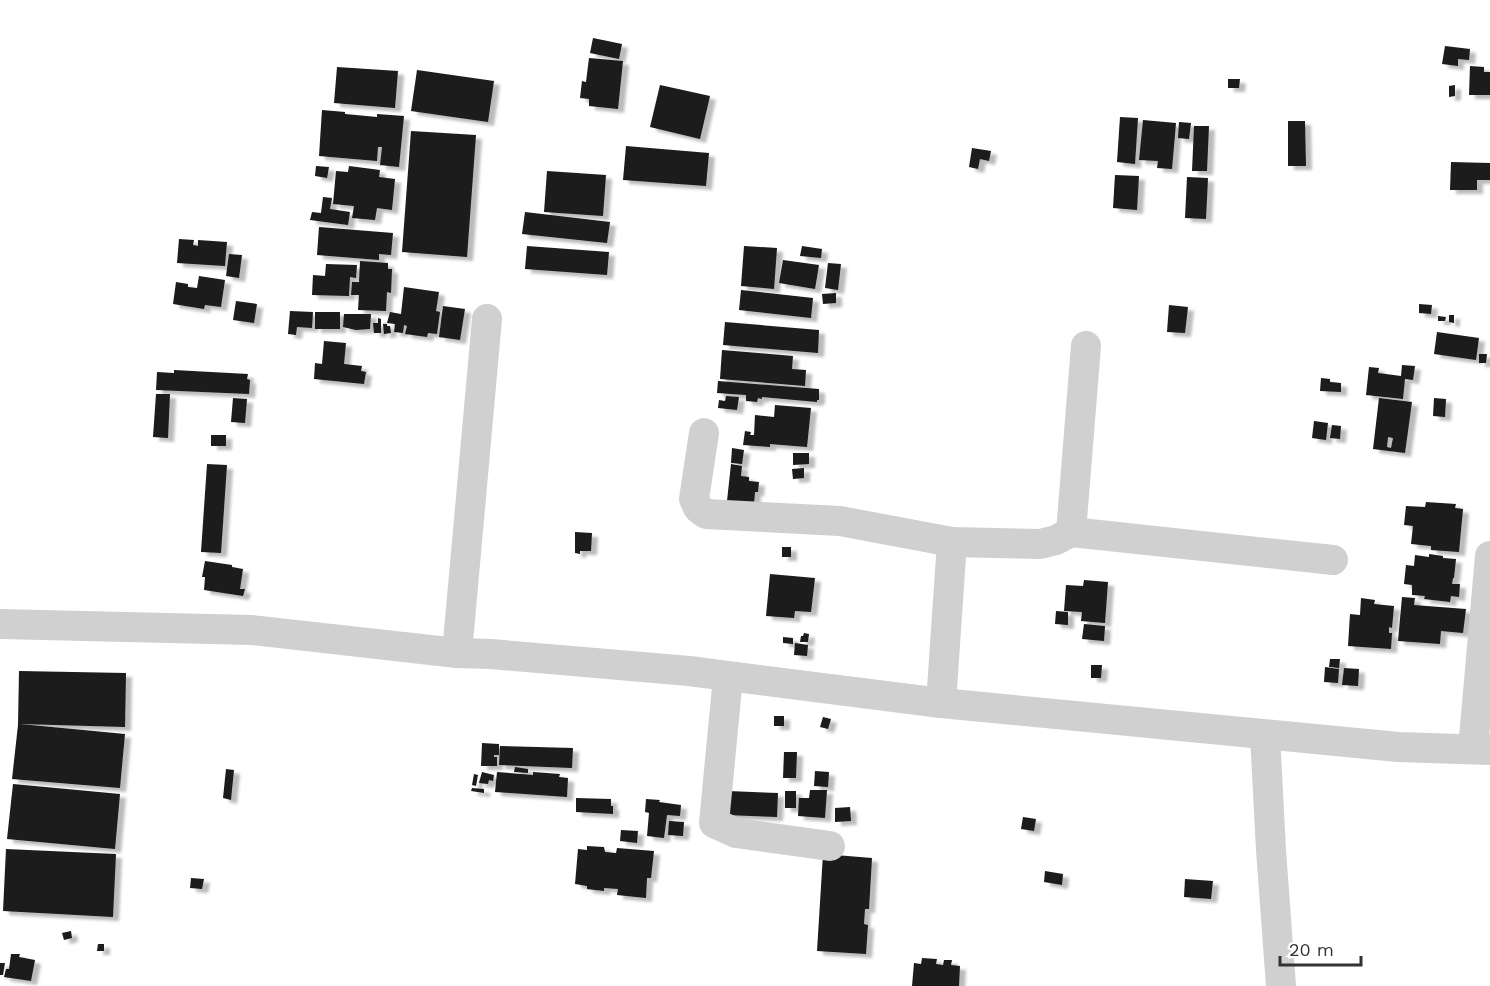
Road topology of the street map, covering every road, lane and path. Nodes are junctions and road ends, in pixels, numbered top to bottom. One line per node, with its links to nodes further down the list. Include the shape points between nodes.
1 (487, 319): 9 (street)
2 (1086, 346): 4 (street)
3 (704, 433): 5 (street, via 694,499 706,514 840,521)
4 (1071, 532): 5 (street, via 1040,544); 7 (street)
5 (951, 542): 11 (street)
6 (1490, 556): 13 (street)
7 (1332, 560)
8 (0, 631): 9 (street, via 252,630)
9 (457, 653): 10 (street)
10 (728, 677): 11 (street); 14 (street, via 714,823 736,833)
11 (941, 703): 12 (street)
12 (1265, 735): 13 (street, via 1398,747); 15 (street)
13 (1481, 749)
14 (830, 846)
15 (1281, 986)

